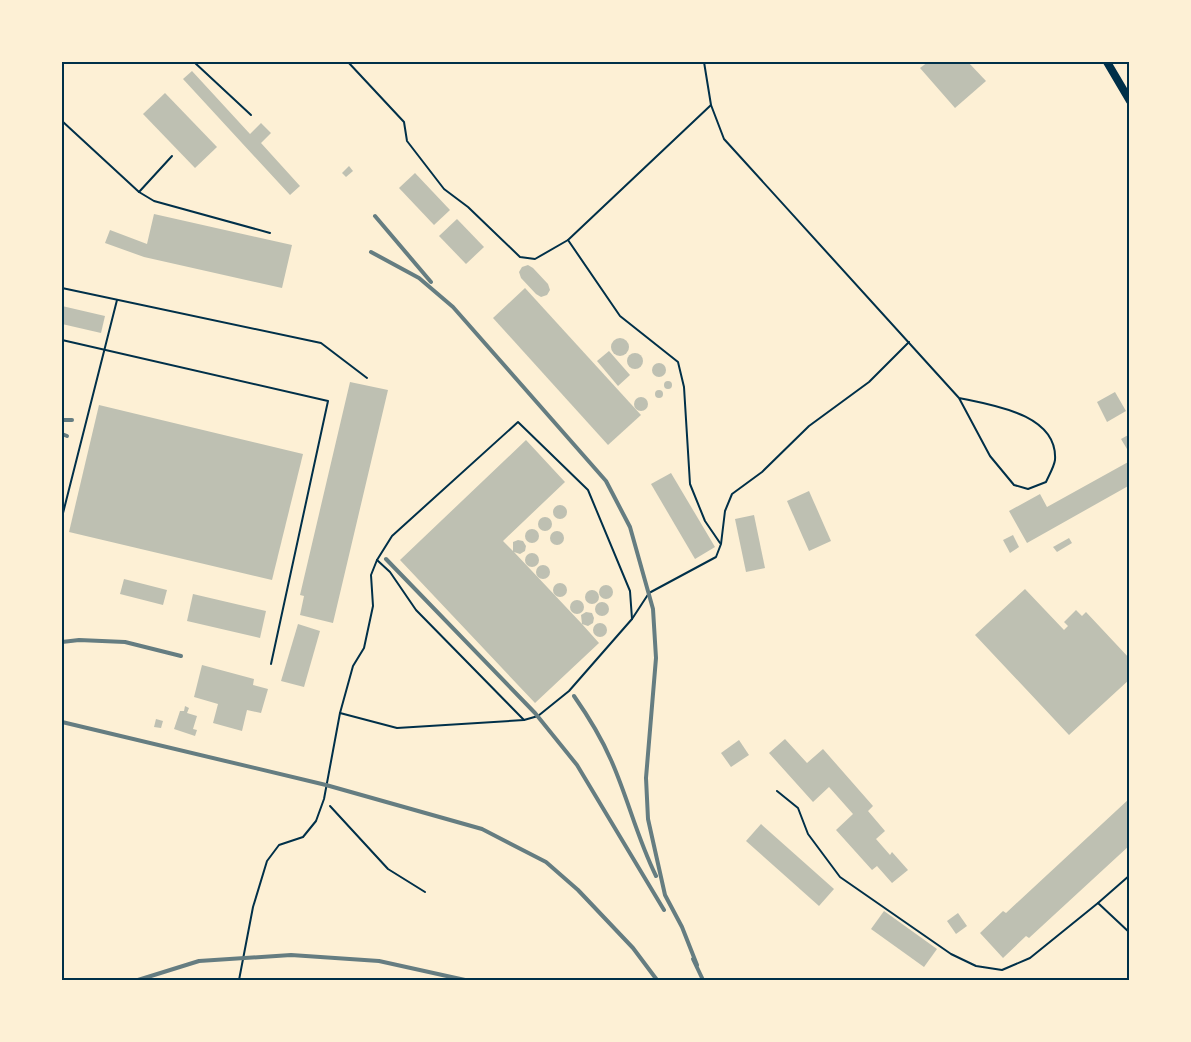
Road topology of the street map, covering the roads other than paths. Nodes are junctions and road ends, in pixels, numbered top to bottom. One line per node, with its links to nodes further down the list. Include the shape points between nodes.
1 (194, 62): 7 (lane)
2 (348, 62): 12 (lane, via 404,122 407,141 444,189 520,257 535,259)
3 (704, 62): 6 (lane)
4 (1107, 62): 5 (main road)
5 (1130, 101)
6 (711, 105): 12 (lane); 16 (lane, via 724,139)
7 (251, 115)
8 (62, 121): 10 (lane)
9 (172, 156): 10 (lane)
10 (139, 192): 11 (lane, via 154,201)
11 (270, 233)
12 (568, 240): 21 (lane, via 620,316 678,362 684,387 690,484 705,521)
13 (62, 288): 14 (lane)
14 (117, 300): 17 (lane); 18 (lane, via 321,343)
15 (62, 340): 17 (lane)
16 (909, 342): 19 (lane); 21 (lane, via 869,382 810,426 762,472 732,494 725,511)
17 (104, 349): 20 (lane); 24 (lane, via 328,401)
18 (367, 378)
19 (959, 399): 19 (lane, via 995,406 1044,428 1052,442 1055,460 1046,482 1028,489 1014,485 990,456)
20 (62, 517)
21 (721, 544): 23 (lane, via 716,557 649,593)
22 (376, 560): 23 (lane, via 392,537 518,422 588,489 630,591); 25 (lane, via 371,575 373,606 364,648 353,666); 26 (lane, via 390,572 416,610)
23 (632, 619): 26 (lane, via 568,691 538,716)
24 (271, 664)
25 (340, 713): 26 (lane, via 397,728); 31 (lane, via 324,799 316,821 303,837 279,845 267,861 253,907)
26 (524, 720)
27 (777, 791): 29 (lane, via 798,808 808,834 840,877 951,954 976,966 1002,970 1030,958)
28 (1130, 875): 29 (lane)
29 (1098, 903): 30 (lane)
30 (1130, 933)
31 (239, 981)

